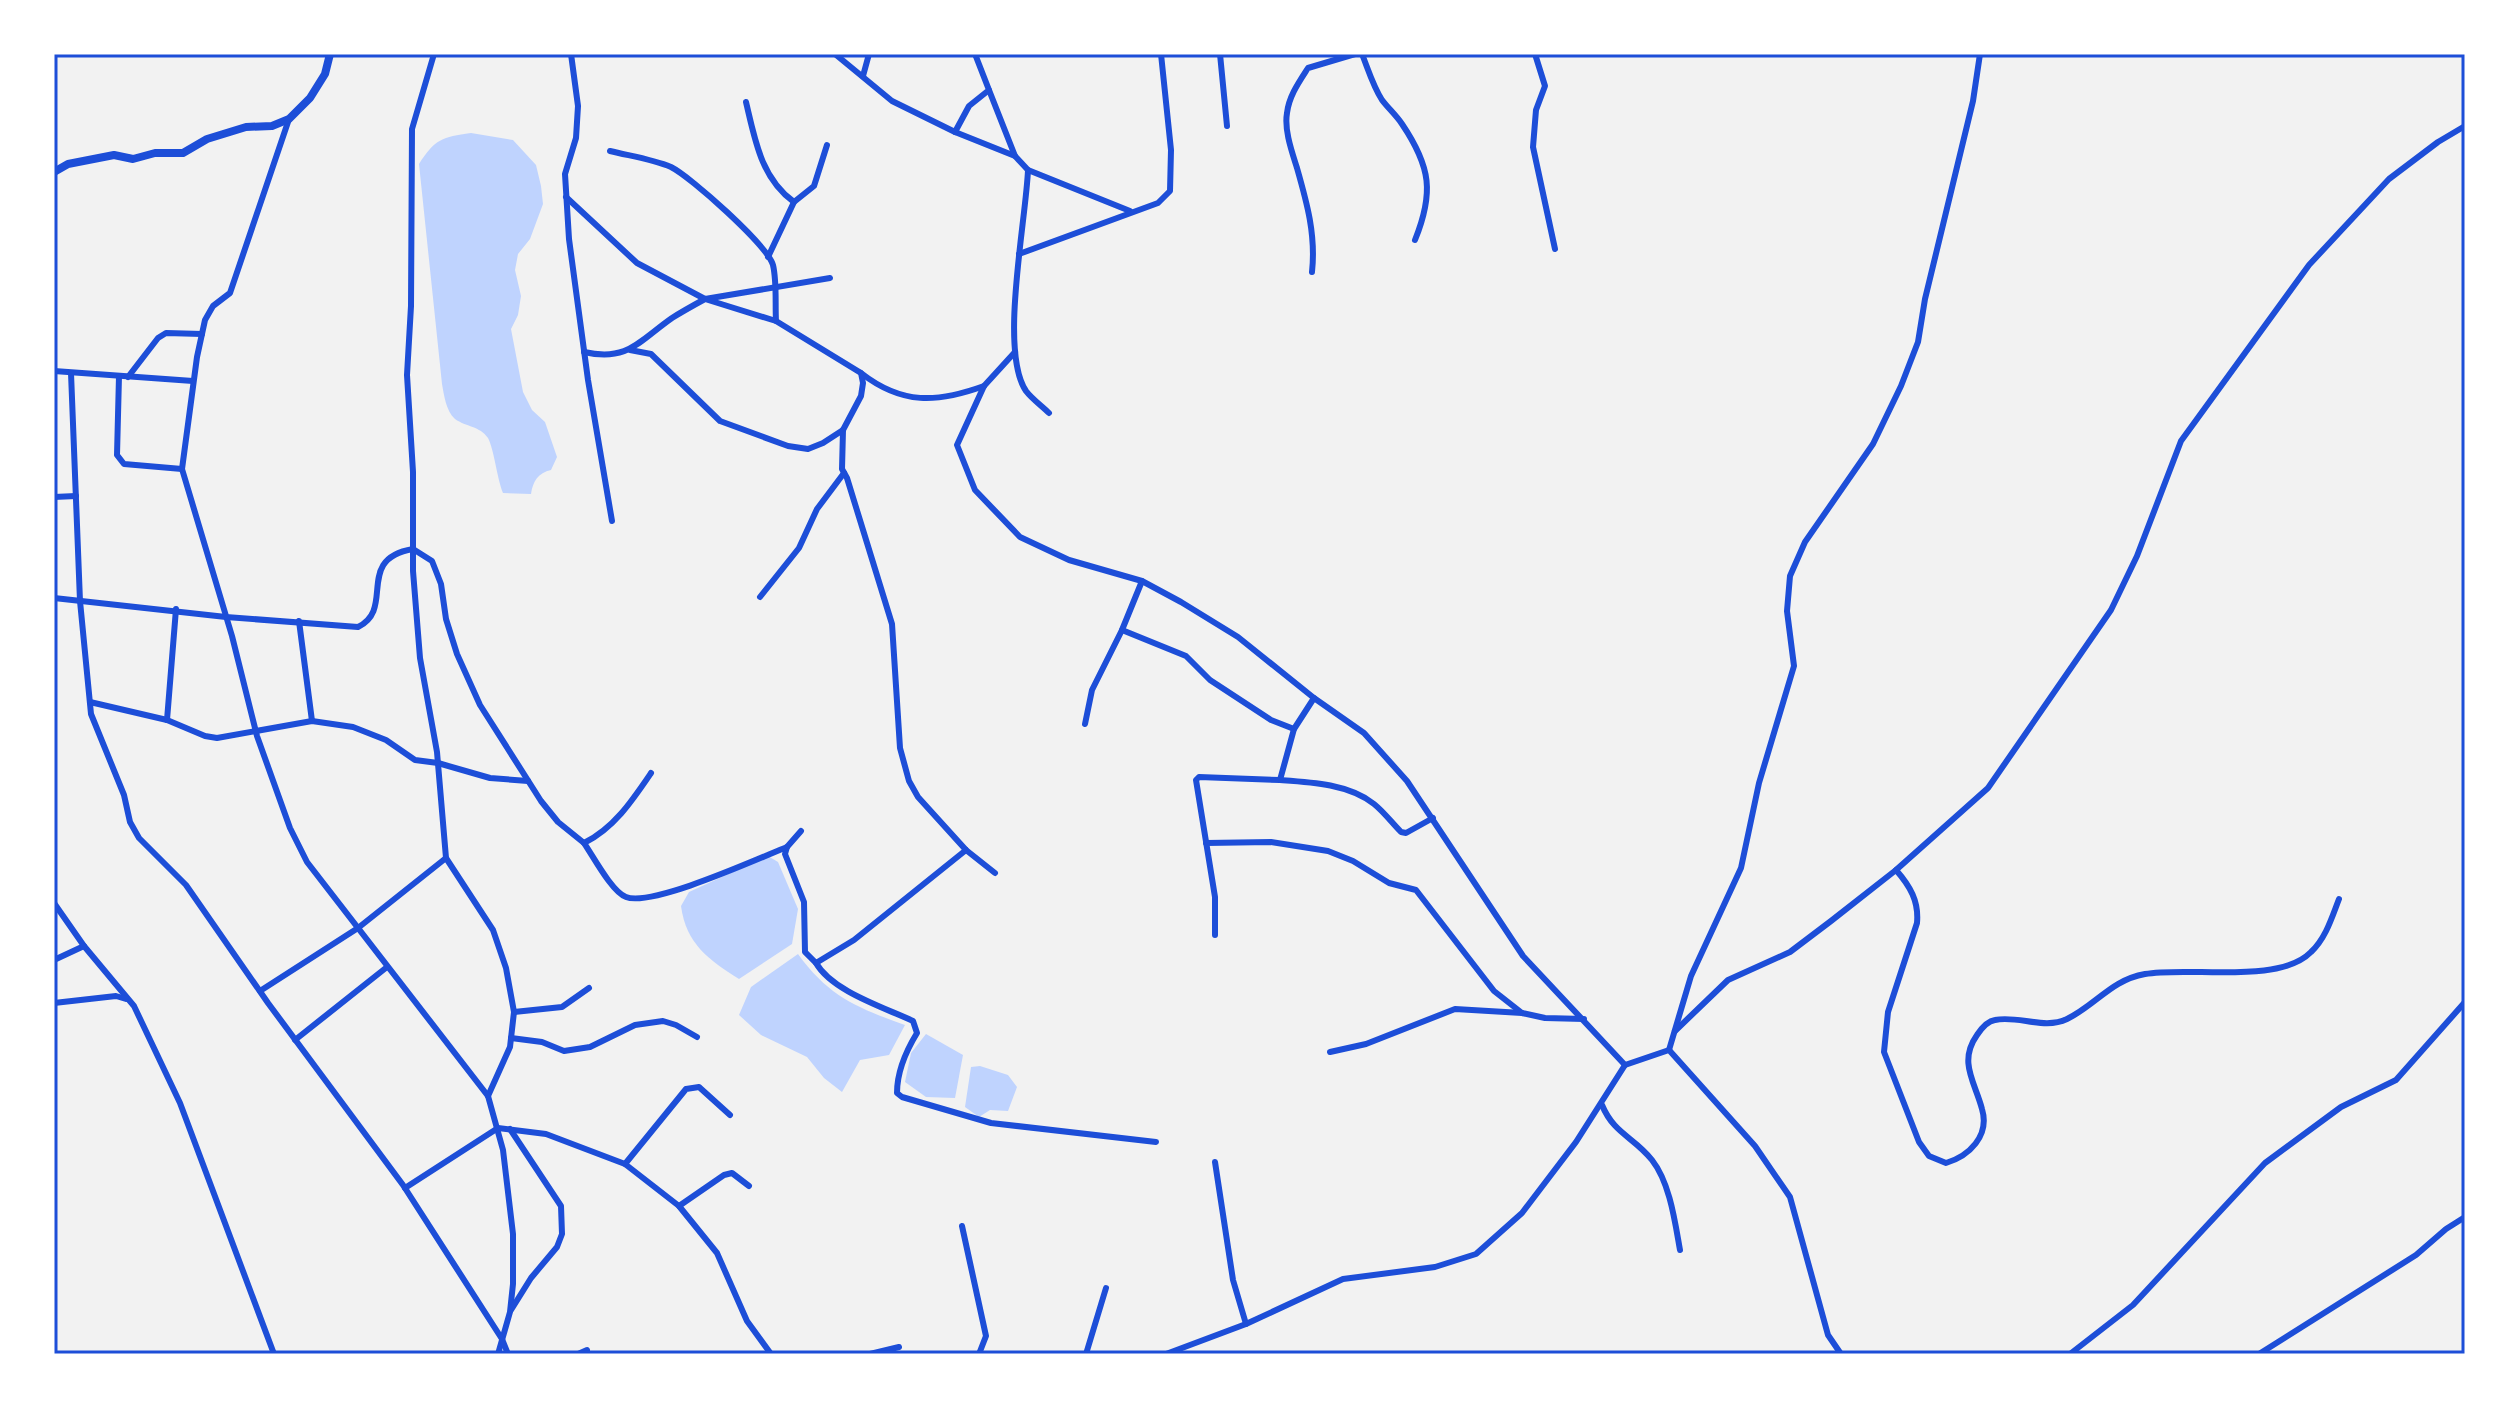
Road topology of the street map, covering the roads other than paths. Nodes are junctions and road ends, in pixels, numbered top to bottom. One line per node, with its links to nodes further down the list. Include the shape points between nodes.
1 (330, 54): 16 (street, via 310,98)
2 (434, 54): 55 (street, via 412,129 407,375)
3 (571, 54): 25 (street, via 578,106)
4 (835, 54): 13 (street)
5 (869, 54): 13 (street)
6 (975, 54): 14 (street)
7 (1161, 54): 27 (street, via 1170,191 1158,203)
8 (1220, 54): 17 (street)
9 (1355, 54): 32 (street, via 1308,68 1286,115 1310,213)
10 (1362, 54): 28 (street, via 1381,98 1425,166 1429,190)
11 (1535, 54): 29 (street, via 1545,86 1536,110 1533,147)
12 (1980, 54): 100 (street, via 1918,342 1873,444 1805,542 1790,576 1787,611 1794,666 1759,783 1741,868 1691,976)
13 (863, 76): 19 (street, via 892,101)
14 (989, 90): 19 (street, via 969,106); 22 (street)
15 (746, 102): 26 (street, via 764,167 779,191)
16 (289, 119): 24 (street, via 207,139 183,153 133,159 114,155); 37 (street, via 230,293 213,306)
17 (1227, 126)
18 (2465, 126): 82 (street, via 2389,179 2309,265 2181,441 2137,556 2102,623 1988,788)
19 (955, 132): 22 (street)
20 (827, 145): 26 (street, via 814,186)
21 (610, 151): 31 (street, via 672,168 722,205)
22 (1015, 156): 23 (street)
23 (1028, 170): 27 (street); 30 (street)
24 (54, 172)
25 (566, 197): 35 (street, via 637,263); 39 (street)
26 (794, 202): 31 (street)
27 (1130, 211): 30 (street)
28 (1415, 240)
29 (1555, 249)
30 (1019, 254): 40 (street)
31 (768, 257): 34 (street)
32 (1312, 272)
33 (830, 278): 34 (street)
34 (774, 288): 35 (street); 36 (street)
35 (705, 299): 36 (street); 38 (street)
36 (776, 321): 43 (street)
37 (202, 334): 45 (street, via 166,333); 46 (street)
38 (630, 350): 39 (street, via 604,356); 49 (street, via 651,354 720,421 740,430 808,449)
39 (584, 352): 54 (street)
40 (1015, 352): 47 (street); 48 (street, via 1026,391)
41 (54, 371): 42 (street)
42 (71, 373): 44 (street); 52 (street)
43 (861, 373): 47 (street, via 895,395 920,398 959,395); 49 (street, via 861,396)
44 (119, 376): 45 (street); 50 (street, via 117,455 124,464)
45 (128, 377): 46 (street)
46 (193, 381): 50 (street)
47 (984, 386): 56 (street, via 957,445 975,490 1020,537 1069,560)
48 (1049, 413)
49 (843, 430): 51 (street)
50 (182, 469): 61 (street)
51 (844, 473): 57 (street, via 817,509 799,548); 80 (street, via 892,624 900,748 909,781)
52 (76, 496): 53 (street); 59 (street)
53 (54, 497)
54 (612, 521)
55 (413, 549): 62 (street, via 395,552 383,563 368,622 358,627); 71 (street, via 420,658); 74 (street, via 432,561 457,654 480,705)
56 (1142, 581): 63 (street); 64 (street, via 1238,637)
57 (760, 597)
58 (54, 598): 59 (street)
59 (80, 601): 60 (street); 65 (street)
60 (176, 609): 61 (street); 66 (street)
61 (226, 617): 62 (street); 70 (street)
62 (299, 621): 67 (street)
63 (1122, 630): 68 (street, via 1092,690); 69 (street, via 1186,656 1210,680)
64 (1314, 698): 69 (street); 75 (street, via 1364,733)
65 (90, 702): 66 (street); 93 (street, via 139,838 186,885)
66 (167, 720): 70 (street, via 217,738)
67 (312, 721): 70 (street); 71 (street, via 353,727 386,740 415,760)
68 (1085, 724)
69 (1294, 729): 73 (street)
70 (256, 731): 86 (street, via 295,839)
71 (438, 763): 74 (street, via 490,778); 81 (street)
72 (651, 773): 77 (street, via 604,833)
73 (1280, 780): 75 (street, via 1358,793 1406,833); 78 (street, via 1199,777 1195,785)
74 (528, 781): 77 (street, via 558,822)
75 (1433, 818): 99 (street, via 1523,956)
76 (801, 831): 79 (street)
77 (584, 843): 79 (street, via 626,897 677,890)
78 (1206, 843): 87 (street); 98 (street, via 1271,842 1328,851 1389,883 1416,890 1494,991)
79 (787, 847): 90 (street, via 804,902 805,952)
80 (966, 850): 83 (street); 90 (street, via 854,940)
81 (446, 858): 86 (street); 97 (street, via 493,930)
82 (1896, 870): 84 (street, via 1918,908 1888,1012 1884,1052 1919,1142 1929,1156 1946,1163 1972,1150 1980,1138 1984,1112 1967,1067 1975,1036 1987,1023 2066,1020 2118,982 2145,974 2253,972 2298,961 2325,933); 100 (street, via 1790,952 1728,980)
83 (995, 873)
84 (2339, 899)
85 (54, 903): 88 (street)
86 (358, 928): 91 (street); 93 (street)
87 (1215, 935)
88 (84, 946): 89 (street); 94 (street)
89 (54, 960)
90 (816, 963): 112 (street, via 838,986 913,1021 917,1033 897,1088 902,1097 991,1123)
91 (387, 967): 103 (street); 107 (street)
92 (589, 988): 97 (street, via 562,1007)
93 (260, 991): 103 (street)
94 (126, 999): 96 (street); 127 (street, via 180,1103)
95 (2465, 1002): 137 (street, via 2396,1080 2341,1107 2265,1163 2133,1305)
96 (54, 1003)
97 (514, 1012): 102 (street)
98 (1522, 1013): 99 (street); 105 (street, via 1455,1009 1366,1044)
99 (1584, 1019): 106 (street)
100 (1675, 1031): 104 (street)
101 (697, 1037): 102 (street, via 663,1021 635,1025 590,1047 564,1051)
102 (511, 1038): 107 (street)
103 (295, 1040): 116 (street)
104 (1669, 1050): 106 (street); 136 (street, via 1755,1146 1790,1197 1828,1335)
105 (1330, 1052)
106 (1625, 1065): 108 (street)
107 (488, 1096): 110 (street)
108 (1602, 1105): 120 (street, via 1612,1126 1661,1173); 123 (street, via 1522,1213 1476,1254 1435,1267 1343,1279)
109 (730, 1115): 114 (street, via 699,1087 686,1089)
110 (498, 1128): 111 (street); 116 (street); 122 (street, via 513,1234)
111 (510, 1129): 114 (street, via 546,1134); 122 (street, via 561,1206 562,1234)
112 (1156, 1142)
113 (1215, 1162): 123 (street, via 1233,1280)
114 (625, 1164): 117 (street)
115 (749, 1186): 117 (street, via 732,1173 724,1175)
116 (405, 1188): 124 (street)
117 (679, 1206): 131 (street, via 717,1253 747,1321)
118 (2465, 1217): 138 (street, via 2416,1255)
119 (962, 1226): 133 (street, via 986,1336)
120 (1680, 1250)
121 (1106, 1288): 134 (street)
122 (510, 1312): 124 (street)
123 (1246, 1324): 135 (street)
124 (502, 1339): 128 (street); 129 (street)
125 (899, 1347): 132 (street)
126 (587, 1350): 130 (street)
127 (274, 1354)
128 (498, 1354)
129 (508, 1354)
130 (578, 1354)
131 (771, 1354)
132 (870, 1354)
133 (979, 1354)
134 (1086, 1354)
135 (1166, 1354)
136 (1841, 1354)
137 (2070, 1354)
138 (2259, 1354)

